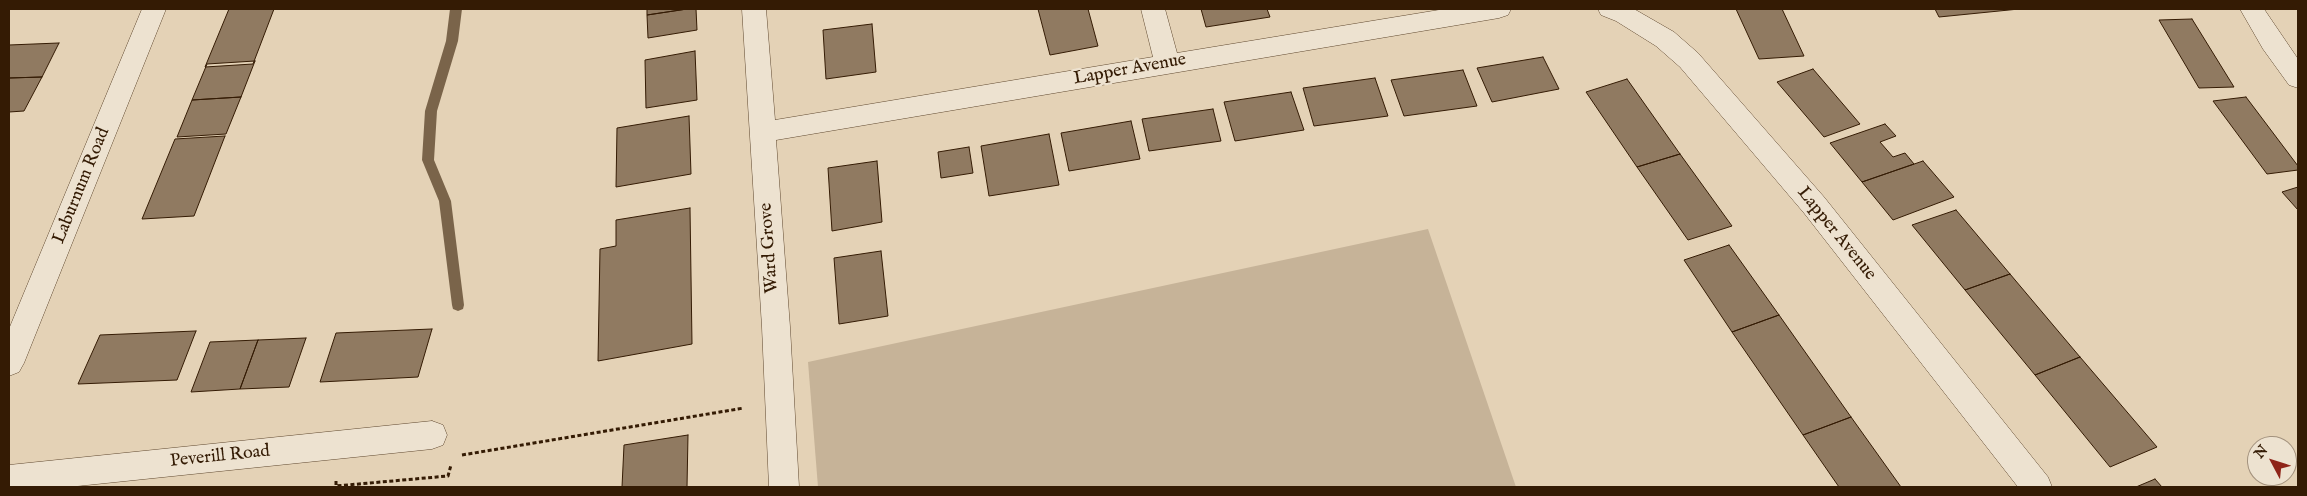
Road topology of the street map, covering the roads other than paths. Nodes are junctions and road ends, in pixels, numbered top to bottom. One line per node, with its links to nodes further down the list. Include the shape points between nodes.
1 (154, 9): 12 (street, Laburnum Road)
2 (754, 9): 11 (street, Ward Grove)
3 (1153, 9): 9 (street)
4 (1499, 9): 9 (street, Lapper Avenue)
5 (2252, 9): 7 (street)
6 (1620, 11): 16 (street, Lapper Avenue, via 1689,60 1814,205)
7 (2272, 42): 8 (street); 10 (street)
8 (2298, 42)
9 (1167, 64): 11 (street, Lapper Avenue)
10 (2298, 78)
11 (762, 132): 15 (street, Ward Grove)
12 (9, 363)
13 (432, 435): 14 (street, Peverill Road)
14 (9, 479)
15 (784, 487)
16 (2036, 487)

